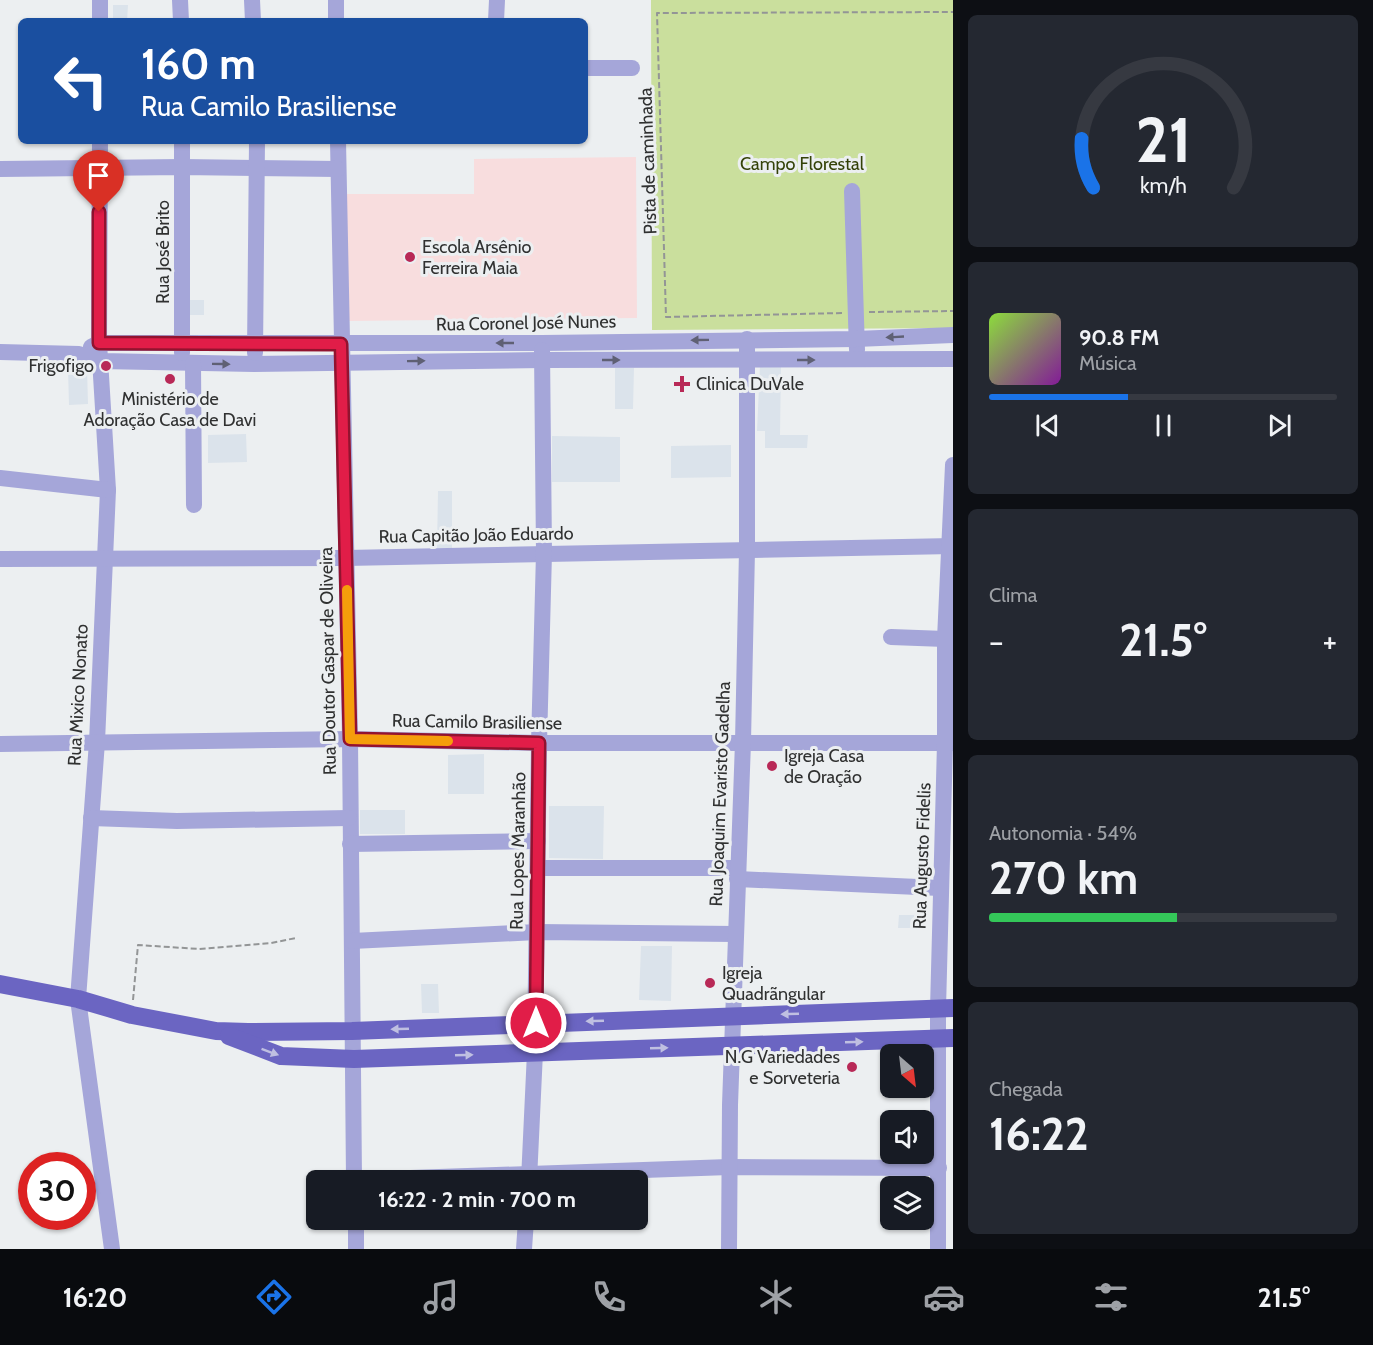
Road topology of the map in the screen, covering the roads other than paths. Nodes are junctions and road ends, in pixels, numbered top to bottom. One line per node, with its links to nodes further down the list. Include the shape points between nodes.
1 (100, 0): 6 (street)
2 (180, 0): 7 (street)
3 (252, 0): 8 (street)
4 (336, 0): 9 (street)
5 (497, 0): 10 (street)
6 (100, 18)
7 (181, 18)
8 (253, 18)
9 (336, 18)
10 (496, 18)
11 (588, 68): 12 (street)
12 (632, 68)
13 (100, 144): 20 (street, Rua Mixico Nonato)
14 (182, 144): 17 (street, Rua José Brito)
15 (257, 144): 18 (street)
16 (338, 144): 21 (street, Rua Doutor Gaspar de Oliveira)
17 (182, 167): 18 (street); 20 (street); 28 (street, Rua José Brito)
18 (258, 168): 21 (street); 27 (street)
19 (0, 169): 20 (street)
20 (99, 169): 26 (street, Rua Mixico Nonato)
21 (338, 169): 29 (street, Rua Doutor Gaspar de Oliveira)
22 (852, 191): 25 (street)
23 (953, 335): 25 (street, Rua Coronel José Nunes, one-way to 25)
24 (747, 339): 25 (street, Rua Coronel José Nunes); 30 (street, Rua Coronel José Nunes, one-way to 30); 34 (street, Rua Joaquim Evaristo Gadelha)
25 (856, 339): 35 (street)
26 (99, 343): 28 (street, Rua Coronel José Nunes); 32 (street); 36 (street, Rua Mixico Nonato)
27 (255, 343): 28 (street, Rua Coronel José Nunes); 29 (street, Rua Coronel José Nunes); 39 (street)
28 (182, 344): 38 (street, Rua José Brito)
29 (341, 344): 30 (street, Rua Coronel José Nunes, one-way to 29); 37 (street, Rua Doutor Gaspar de Oliveira)
30 (542, 351): 34 (street, Rua Coronel José Nunes, one-way to 34); 37 (street, Rua Coronel José Nunes, one-way to 30); 46 (street, Rua Lopes Maranhão)
31 (0, 352): 32 (street)
32 (79, 354): 36 (street, Rua Coronel José Nunes)
33 (953, 359): 35 (street, Rua Coronel José Nunes)
34 (748, 360): 35 (street, Rua Coronel José Nunes, one-way to 35); 45 (street, Rua Joaquim Evaristo Gadelha)
35 (857, 360)
36 (100, 361): 38 (street, Rua Coronel José Nunes); 42 (street, Rua Mixico Nonato)
37 (342, 362): 39 (street, Rua Coronel José Nunes); 47 (street, Rua Doutor Gaspar de Oliveira)
38 (187, 363): 39 (street, Rua Coronel José Nunes, one-way to 39); 43 (street, Rua José Brito)
39 (254, 364)
40 (953, 465): 44 (street, Rua Augusto Fidelis)
41 (0, 478): 42 (street)
42 (108, 490): 49 (street, Rua Mixico Nonato)
43 (194, 505)
44 (951, 546): 45 (street, Rua Capitão João Eduardo); 51 (street, Rua Augusto Fidelis)
45 (747, 549): 46 (street, Rua Capitão João Eduardo); 54 (street, Rua Joaquim Evaristo Gadelha)
46 (544, 553): 47 (street, Rua Capitão João Eduardo); 55 (street, Rua Lopes Maranhão)
47 (346, 558): 49 (street, Rua Capitão João Eduardo); 52 (street, Rua Doutor Gaspar de Oliveira)
48 (0, 559): 49 (street, Rua Capitão João Eduardo)
49 (103, 560): 53 (street, Rua Mixico Nonato)
50 (891, 637): 51 (street)
51 (945, 639): 56 (street, Rua Augusto Fidelis)
52 (350, 739): 53 (street, Rua Camilo Brasiliense); 55 (street, Rua Camilo Brasiliense); 59 (street, Rua Doutor Gaspar de Oliveira)
53 (97, 742): 57 (street, Rua Camilo Brasiliense); 58 (street, Rua Mixico Nonato)
54 (743, 742): 55 (street, Rua Camilo Brasiliense); 56 (street, Rua Camilo Brasiliense); 63 (street, Rua Joaquim Evaristo Gadelha)
55 (539, 743): 60 (street, Rua Lopes Maranhão)
56 (949, 743): 64 (street, Rua Augusto Fidelis)
57 (0, 744)
58 (91, 818): 59 (street); 69 (street, Rua Mixico Nonato)
59 (349, 818): 61 (street, Rua Doutor Gaspar de Oliveira)
60 (538, 841): 61 (street); 62 (street, Rua Lopes Maranhão)
61 (350, 844): 67 (street, Rua Doutor Gaspar de Oliveira)
62 (539, 868): 63 (street); 65 (street, Rua Lopes Maranhão)
63 (737, 874): 64 (street); 66 (street, Rua Joaquim Evaristo Gadelha)
64 (940, 888): 70 (street, Rua Augusto Fidelis)
65 (537, 932): 66 (street); 67 (street); 72 (street, Rua Lopes Maranhão)
66 (735, 934): 71 (street, Rua Joaquim Evaristo Gadelha)
67 (352, 941): 74 (street, Rua Doutor Gaspar de Oliveira)
68 (0, 984): 69 (main road)
69 (78, 999): 73 (main road, via 132,1015); 87 (street, Rua Mixico Nonato)
70 (945, 1008): 71 (main road, one-way to 71); 75 (street, Rua Augusto Fidelis)
71 (734, 1015): 72 (main road, one-way to 72); 76 (street, Rua Joaquim Evaristo Gadelha)
72 (536, 1023): 74 (main road, one-way to 74); 77 (street, Rua Lopes Maranhão)
73 (216, 1031): 74 (main road); 78 (main road, one-way to 78, via 281,1056)
74 (352, 1031): 78 (street, Rua Doutor Gaspar de Oliveira)
75 (945, 1039): 76 (main road, one-way to 75); 79 (street, Rua Augusto Fidelis)
76 (733, 1046): 77 (main road, one-way to 76); 80 (street, Rua Joaquim Evaristo Gadelha)
77 (535, 1052): 78 (main road, one-way to 77); 83 (street, Rua Lopes Maranhão)
78 (354, 1059): 82 (street, Rua Doutor Gaspar de Oliveira)
79 (946, 1150): 81 (street, Rua Augusto Fidelis)
80 (729, 1167): 81 (street); 84 (street); 90 (street, Rua Joaquim Evaristo Gadelha)
81 (939, 1168): 91 (street, Rua Augusto Fidelis)
82 (354, 1170)
83 (529, 1170)
84 (648, 1171)
85 (356, 1230): 88 (street)
86 (525, 1230): 89 (street)
87 (112, 1249)
88 (356, 1249)
89 (524, 1249)
90 (729, 1249)
91 (938, 1249)

